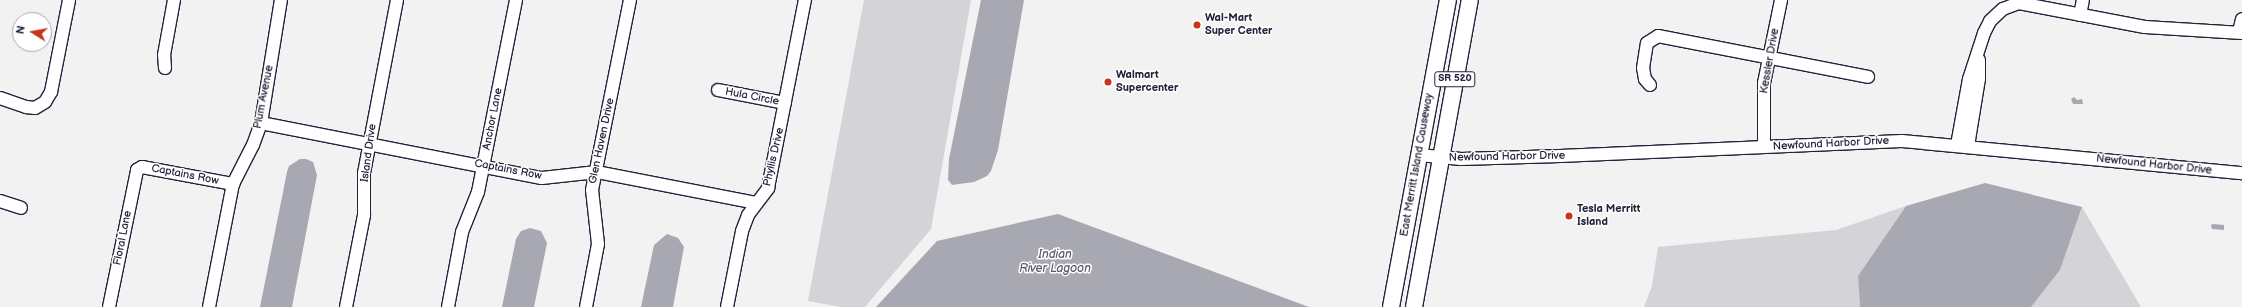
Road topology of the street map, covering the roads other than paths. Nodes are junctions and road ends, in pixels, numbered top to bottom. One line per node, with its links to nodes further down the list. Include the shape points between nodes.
1 (69, 0): 20 (street, via 51,92 45,102 35,108 26,108)
2 (174, 0): 16 (street, via 164,55)
3 (281, 0): 22 (street, Plum Avenue)
4 (397, 0): 23 (street, Island Drive)
5 (516, 0): 28 (street, Anchor Lane)
6 (630, 0): 30 (street, Glen Haven Drive)
7 (805, 0): 21 (street, Phyllis Drive)
8 (1448, 0): 26 (main road, East Merritt Island Causeway / SR 520)
9 (1470, 0): 27 (main road, East Merritt Island Causeway / SR 520)
10 (1781, 0): 15 (street, Kessler Drive)
11 (2083, 0): 12 (street)
12 (2080, 15): 14 (street, via 2145,27); 24 (street, via 2019,3 2003,9 1990,21 1969,79)
13 (2242, 19): 14 (street)
14 (2241, 33)
15 (1769, 58): 17 (street); 18 (street, via 1658,36 1648,43 1643,68); 25 (street, Kessler Drive, via 1763,98)
16 (166, 68)
17 (1868, 77)
18 (1650, 85)
19 (718, 90): 21 (street, Hula Circle)
20 (0, 98)
21 (785, 103): 34 (street, Phyllis Drive, via 768,188)
22 (261, 122): 23 (street, Captains Row); 32 (street, Plum Avenue, via 253,146)
23 (370, 143): 28 (street, Captains Row); 38 (street, Island Drive, via 364,173 364,215)
24 (1963, 145): 25 (street, Newfound Harbor Drive, via 1902,141); 31 (street, Newfound Harbor Drive)
25 (1764, 147): 27 (street, Newfound Harbor Drive, via 1598,155)
26 (1419, 155): 27 (street, Newfound Harbor Drive); 42 (main road, East Merritt Island Causeway / SR 520)
27 (1442, 158): 43 (main road, East Merritt Island Causeway / SR 520)
28 (484, 165): 30 (street, Captains Row, via 542,178); 39 (street, Anchor Lane, via 475,202 462,232)
29 (137, 170): 32 (street, Captains Row, via 142,168); 36 (street, Floral Lane)
30 (597, 172): 34 (street, Captains Row); 40 (street, Glen Haven Drive, via 592,190 598,244)
31 (2242, 173)
32 (233, 184): 37 (street, Plum Avenue)
33 (0, 201): 35 (street)
34 (756, 202): 41 (street, Phyllis Drive, via 742,231)
35 (21, 208)
36 (109, 307)
37 (210, 307)
38 (346, 307)
39 (448, 307)
40 (586, 307)
41 (727, 307)
42 (1391, 307)
43 (1414, 307)

